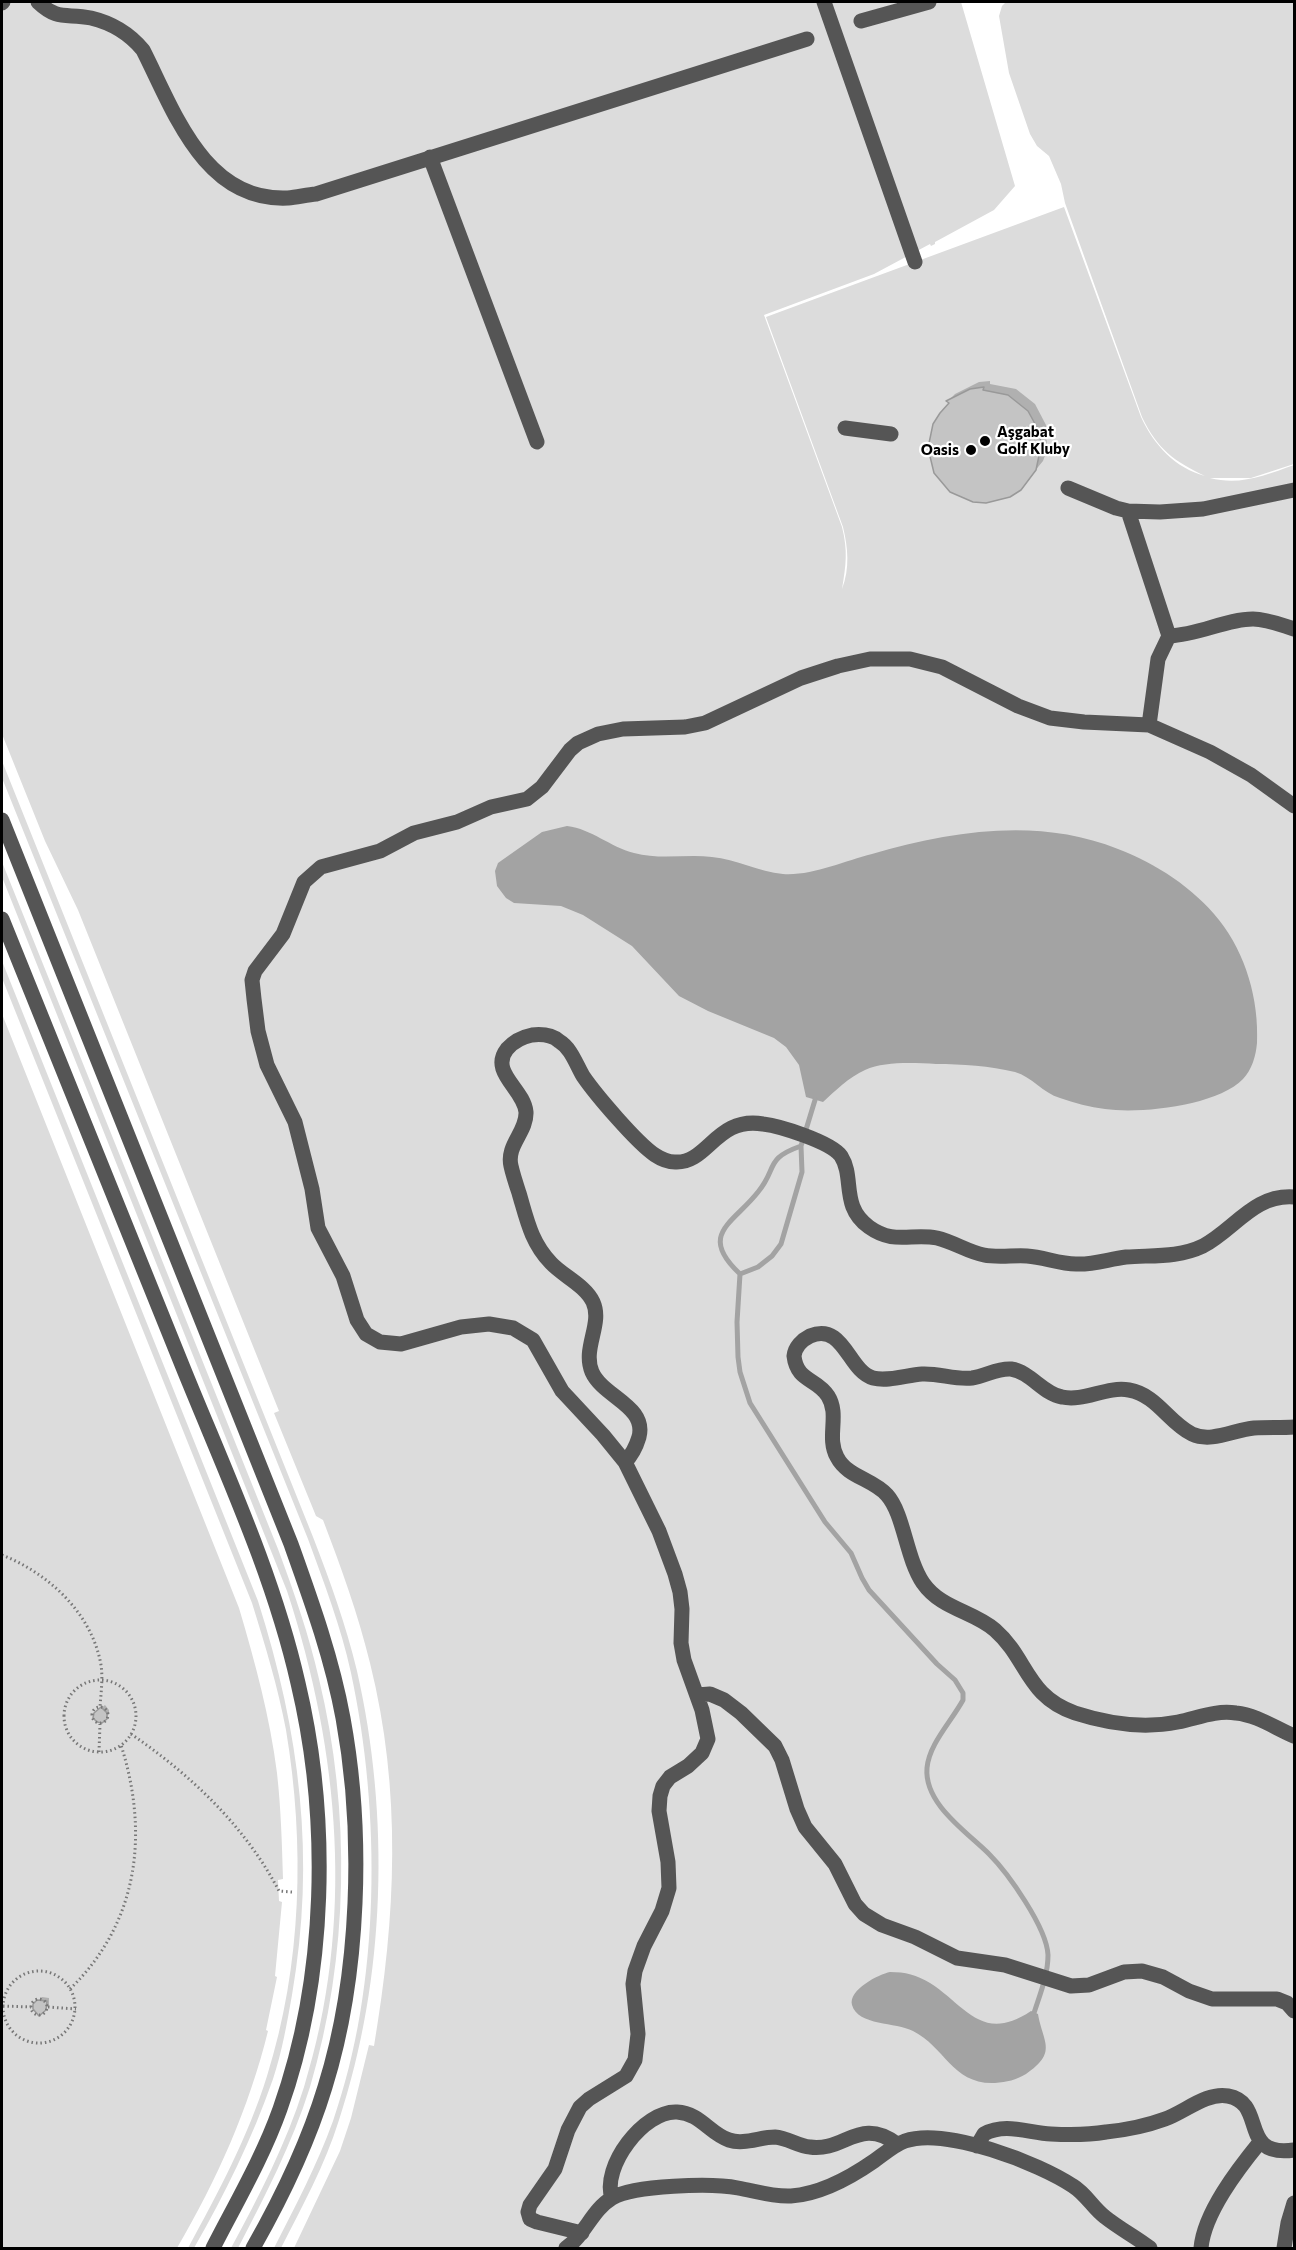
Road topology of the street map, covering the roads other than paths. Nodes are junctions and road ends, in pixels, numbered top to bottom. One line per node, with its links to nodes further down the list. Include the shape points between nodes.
1 (38, 2): 6 (street, via 50,13 90,18 134,38 194,148 209,166 246,190 288,198 316,194)
2 (824, 2): 7 (street)
3 (929, 2): 4 (street)
4 (861, 21)
5 (807, 39): 6 (street)
6 (430, 157): 10 (street)
7 (915, 262)
8 (845, 428): 9 (street)
9 (891, 434)
10 (537, 442)
11 (1068, 488): 13 (street)
12 (1294, 490): 13 (street, via 1203,509)
13 (1128, 512): 15 (street)
14 (1294, 629): 15 (street, via 1252,619)
15 (1169, 636): 16 (street, via 1158,659)
16 (1149, 725): 17 (street, via 1228,762); 22 (street, via 1050,718 942,667 910,659 870,659 801,678 705,723 671,729 623,729 588,738 570,750 542,787 527,799 491,807 457,822 414,833 380,851 321,867 304,882 283,934 252,980 258,1031 267,1065 299,1136 318,1228 343,1276 361,1327 374,1340 391,1344 413,1342 473,1325 502,1325 524,1333 538,1345 562,1391)
17 (1294, 806)
18 (2, 820): 34 (street, via 291,1544 322,1635 343,1718 354,1805 349,1977 334,2056 316,2114 278,2204)
19 (2, 919): 33 (street, via 260,1559 299,1684 311,1754 320,1892 302,2029 280,2111)
20 (1294, 1197): 22 (street, via 1265,1201 1211,1241 1178,1255 1076,1264 1025,1256 985,1256 932,1237 890,1237 867,1226 856,1214 844,1164 831,1146 765,1124 746,1123 721,1133 691,1159 667,1161 650,1151 598,1095 558,1039 539,1035 523,1038 503,1056 503,1071 526,1112 510,1160 531,1236 542,1254 593,1302 595,1316 588,1355 592,1372 639,1421 635,1448)
21 (1294, 1427): 24 (street, via 1196,1435 1141,1393 1116,1390 1064,1398 1023,1373 1008,1369 965,1378 930,1374 871,1378 836,1339 825,1334 812,1335 801,1342 794,1356 799,1372 823,1390 831,1402 831,1441 837,1458 849,1471 888,1496 911,1560 927,1589 949,1606 995,1630 1034,1685 1057,1706 1112,1723 1141,1726 1169,1724 1216,1712 1238,1713)
22 (625, 1462): 23 (street, via 675,1574 682,1609 683,1651)
23 (697, 1695): 25 (street, via 710,1694 724,1700 775,1746 805,1827 834,1864 851,1899 864,1914 882,1925 957,1958 1005,1965 1071,1986 1142,1971 1212,1999 1277,1999); 32 (street, via 707,1728 705,1747 696,1759 666,1781 660,1796 670,1878 662,1911 635,1971 635,2060 626,2076 580,2107 555,2169 528,2209 533,2221)
24 (1294, 1736)
25 (1294, 2011)
26 (1260, 2142): 28 (street, via 1245,2104 1220,2095 1167,2119 1125,2130 1078,2135 1003,2128 984,2134); 29 (street, via 1272,2149); 37 (street, via 1215,2209)
27 (897, 2144): 28 (street, via 938,2138); 30 (street, via 845,2178 803,2194 780,2196 727,2186 695,2186 637,2191); 30 (street, via 871,2133 818,2148 777,2138 734,2141 693,2115 674,2112 649,2123 622,2151 612,2174)
28 (977, 2145): 36 (street, via 1072,2185 1107,2218)
29 (1294, 2150)
30 (612, 2198): 32 (street)
31 (1294, 2203): 38 (street)
32 (582, 2233): 35 (street)
33 (213, 2248)
34 (254, 2248)
35 (566, 2248)
36 (1150, 2248)
37 (1201, 2248)
38 (1284, 2248)

